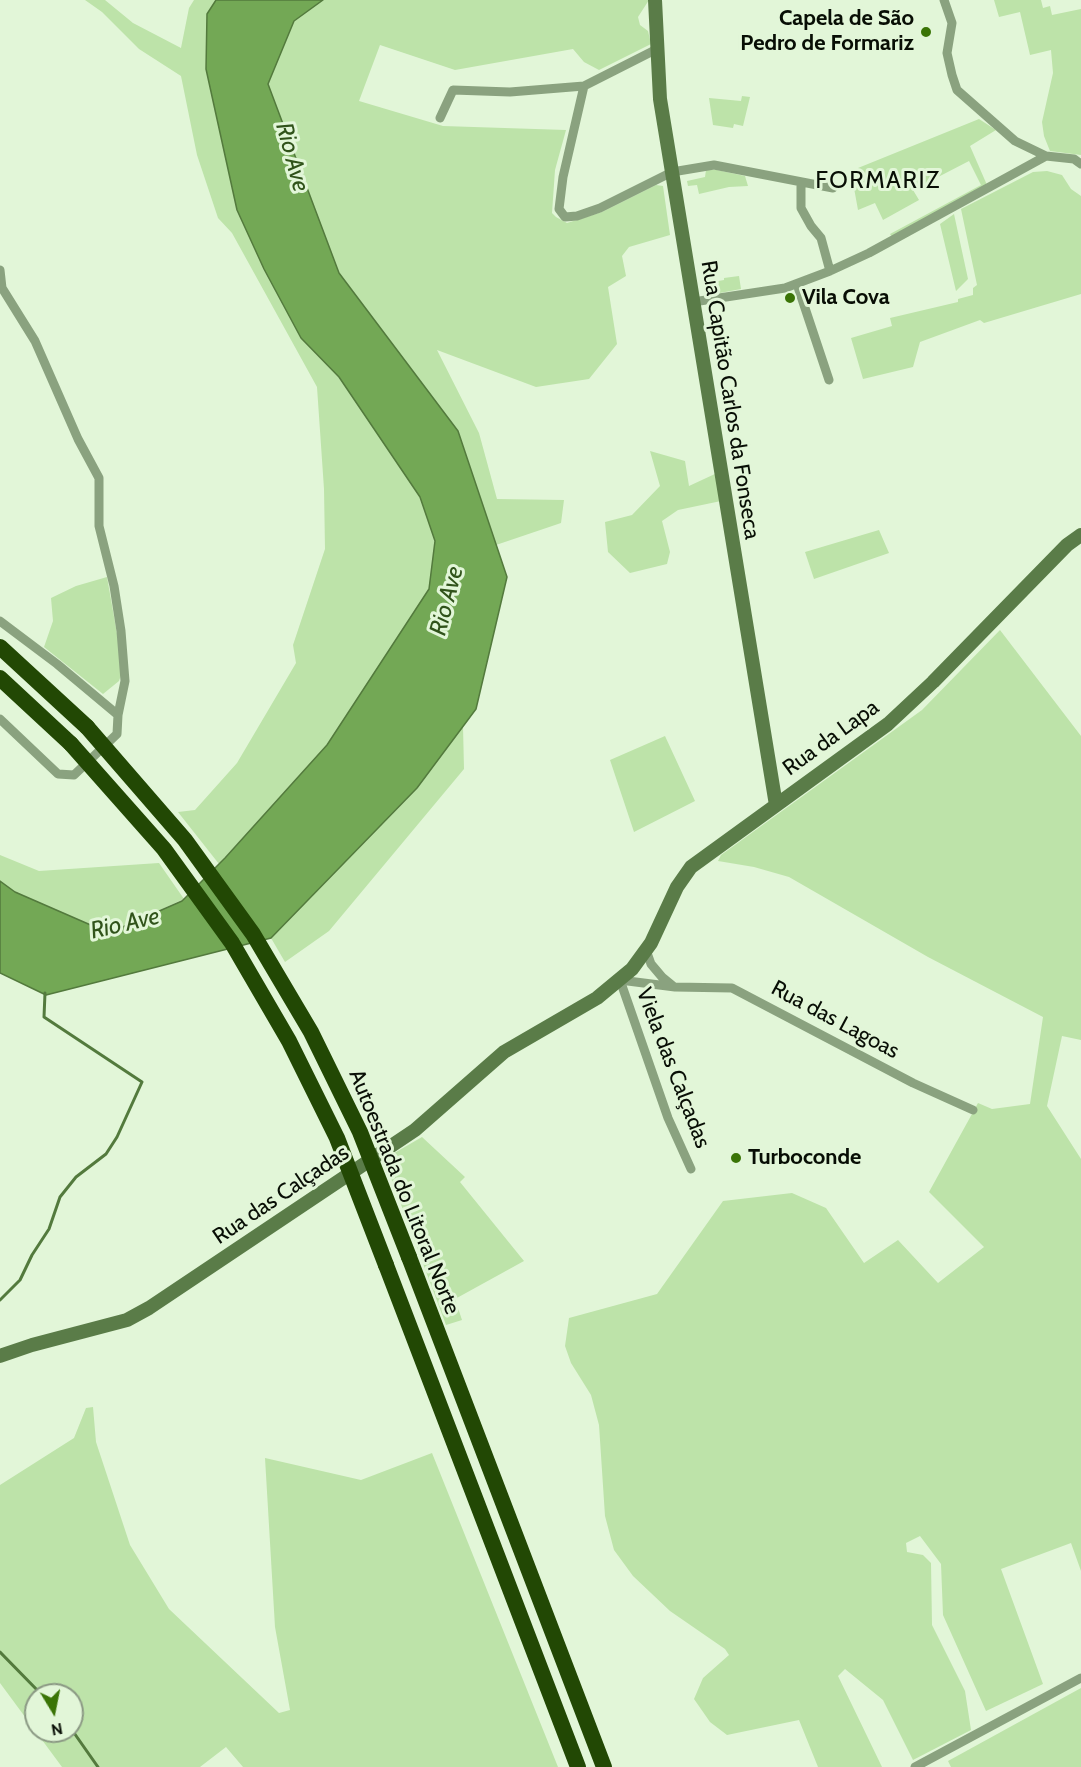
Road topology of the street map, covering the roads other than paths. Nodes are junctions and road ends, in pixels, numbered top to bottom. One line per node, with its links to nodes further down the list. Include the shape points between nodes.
1 (655, 0): 3 (main road, Rua Capitão Carlos da Fonseca)
2 (944, 0): 6 (street, via 952,23 947,52 957,90)
3 (657, 49): 4 (street); 10 (main road, Rua Capitão Carlos da Fonseca, via 660,99)
4 (584, 86): 5 (street, via 510,92 453,90); 10 (street, via 560,198 559,209 566,217 600,208)
5 (440, 118)
6 (1028, 148): 7 (street); 9 (street)
7 (1046, 156): 8 (street, via 1074,159); 9 (street)
8 (1081, 165)
9 (1026, 167): 14 (street)
10 (672, 172): 11 (street, via 714,165); 17 (main road, Rua Capitão Carlos da Fonseca)
11 (801, 182): 12 (street); 14 (street, via 801,208 821,238)
12 (833, 188)
13 (0, 270): 16 (street)
14 (830, 271): 15 (street)
15 (797, 284): 17 (street); 18 (street)
16 (3, 295): 23 (street, via 35,341 99,478 99,526 122,631 125,681)
17 (693, 302): 25 (main road, Rua Capitão Carlos da Fonseca)
18 (829, 380)
19 (1081, 535): 25 (main road, Rua da Lapa, via 888,724)
20 (0, 621): 23 (street)
21 (0, 647): 34 (highway, Autoestrada do Litoral Norte, bridge, via 87,727 185,840 253,934 311,1032 360,1132)
22 (0, 678): 33 (highway, Autoestrada do Litoral Norte, bridge, via 71,744 164,849 231,943 289,1041 337,1138)
23 (118, 715): 24 (street, via 117,734 74,776 58,774)
24 (0, 719)
25 (776, 805): 26 (main road, Rua da Lapa, via 691,867 676,886)
26 (646, 950): 27 (main road, Rua da Lapa); 28 (street, via 651,964)
27 (620, 980): 28 (street, Rua das Lagoas); 30 (street, Viela das Calçadas, via 668,1118); 31 (main road, Rua das Calçadas, via 597,998 504,1052 415,1130 149,1308 128,1320)
28 (675, 987): 29 (street, Rua das Lagoas, via 732,988 913,1083)
29 (973, 1110)
30 (691, 1169)
31 (0, 1356)
32 (1081, 1678): 35 (street)
33 (578, 1767)
34 (604, 1767)
35 (915, 1767)

